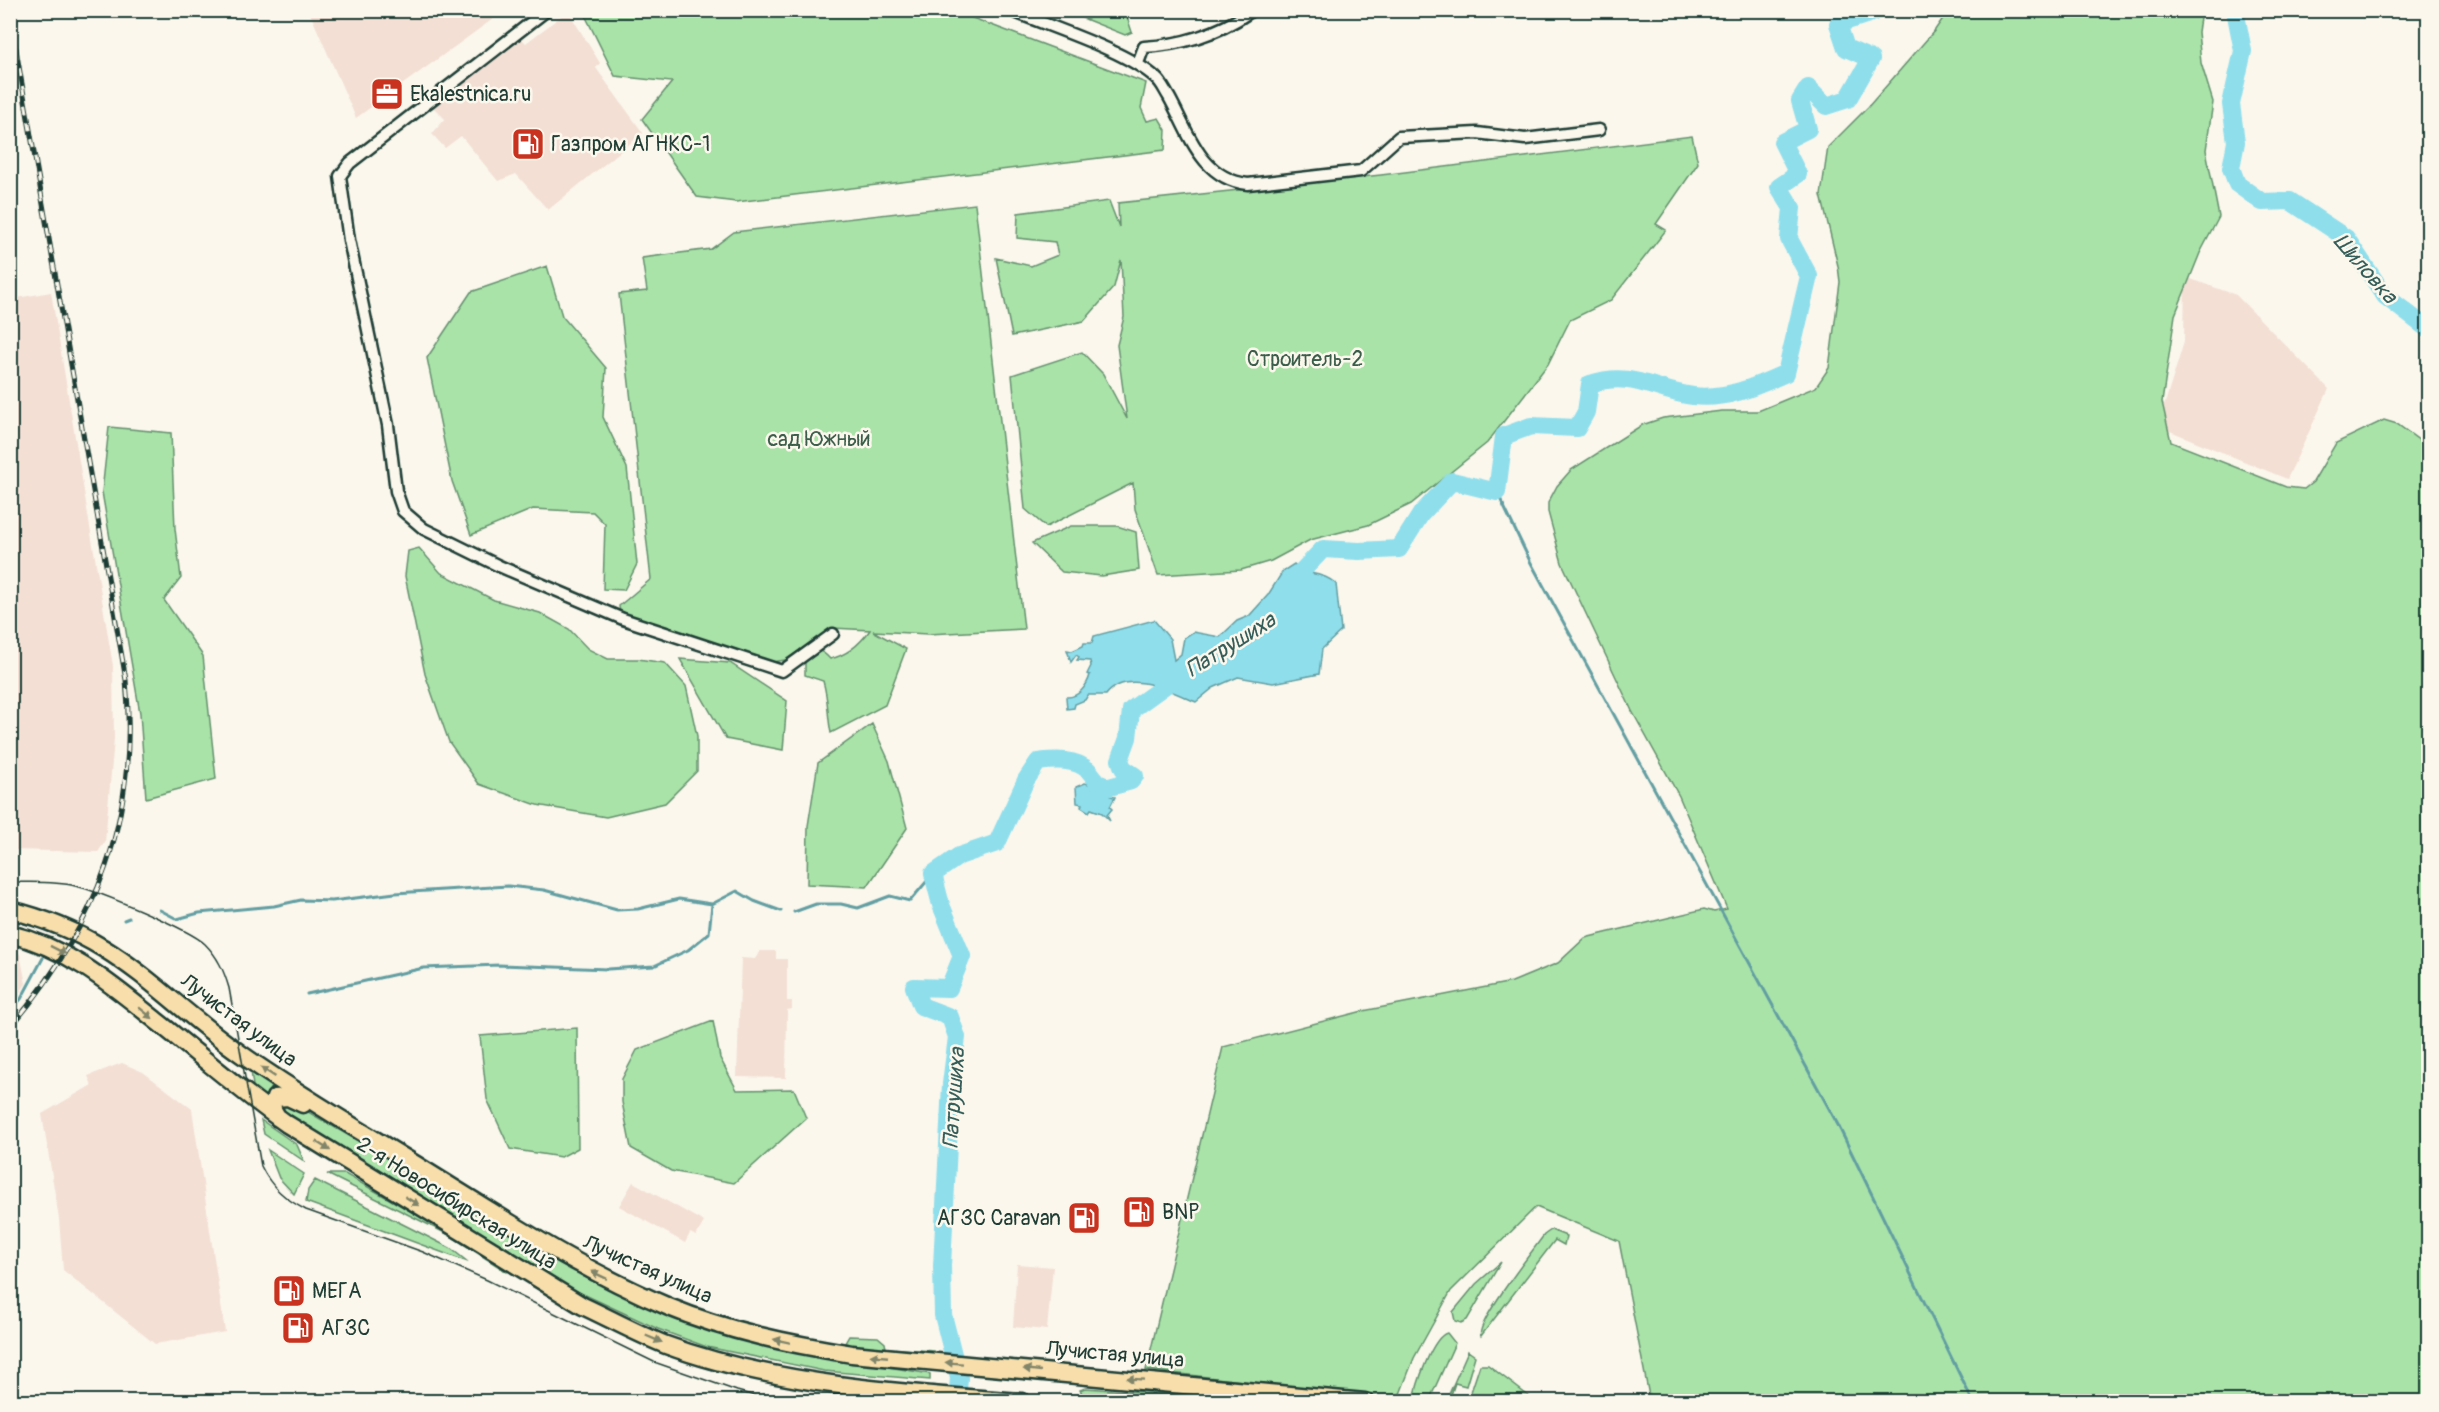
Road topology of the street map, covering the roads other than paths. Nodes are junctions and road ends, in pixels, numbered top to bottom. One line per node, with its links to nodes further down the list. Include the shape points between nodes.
1 (548, 10): 6 (street, via 359,156 340,176 349,240 388,425 396,491 403,511 424,529 623,620 782,671)
2 (1010, 10): 4 (street)
3 (1248, 13): 4 (street, via 1232,24 1172,45 1144,47)
4 (1138, 63): 5 (street, via 1158,79 1201,158 1217,175 1233,182 1248,184 1361,171 1399,137 1478,133 1525,139)
5 (1599, 130)
6 (832, 634)
7 (10, 910): 10 (main road, Лучистая улица, one-way to 7, via 241,1054 110,950 58,924)
8 (10, 934): 9 (main road, 2-я Новосибирская улица, one-way to 9, via 46,945 101,976)
9 (278, 1118): 10 (main road, via 272,1106 275,1098 283,1096); 11 (main road, 2-я Новосибирская улица, one-way to 11, via 583,1306 668,1345 800,1378)
10 (353, 1127): 12 (main road, Лучистая улица, one-way to 10, via 852,1354 784,1341 669,1307 585,1268)
11 (1022, 1401)
12 (1365, 1401)

